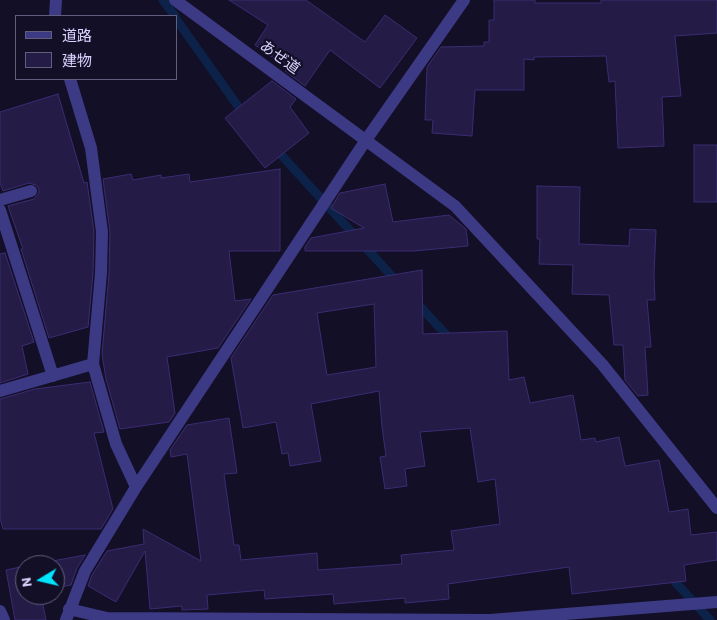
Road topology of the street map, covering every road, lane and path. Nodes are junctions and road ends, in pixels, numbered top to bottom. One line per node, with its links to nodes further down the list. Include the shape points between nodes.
1 (56, 0): 4 (street)
2 (174, 0): 6 (street, あぜ道)
3 (464, 0): 6 (street)
4 (55, 15)
5 (70, 80): 10 (street, via 91,148 102,232)
6 (366, 140): 13 (street); 14 (street, あぜ道, via 455,206 602,364)
7 (31, 191): 8 (street)
8 (0, 200)
9 (0, 210): 11 (street)
10 (93, 364): 11 (street); 13 (street, via 116,444)
11 (53, 376): 12 (street)
12 (0, 391)
13 (136, 487): 17 (street, via 85,571)
14 (717, 508)
15 (717, 602): 17 (street, via 490,620 107,618)
16 (0, 610): 18 (street)
17 (68, 615)
18 (4, 620)

